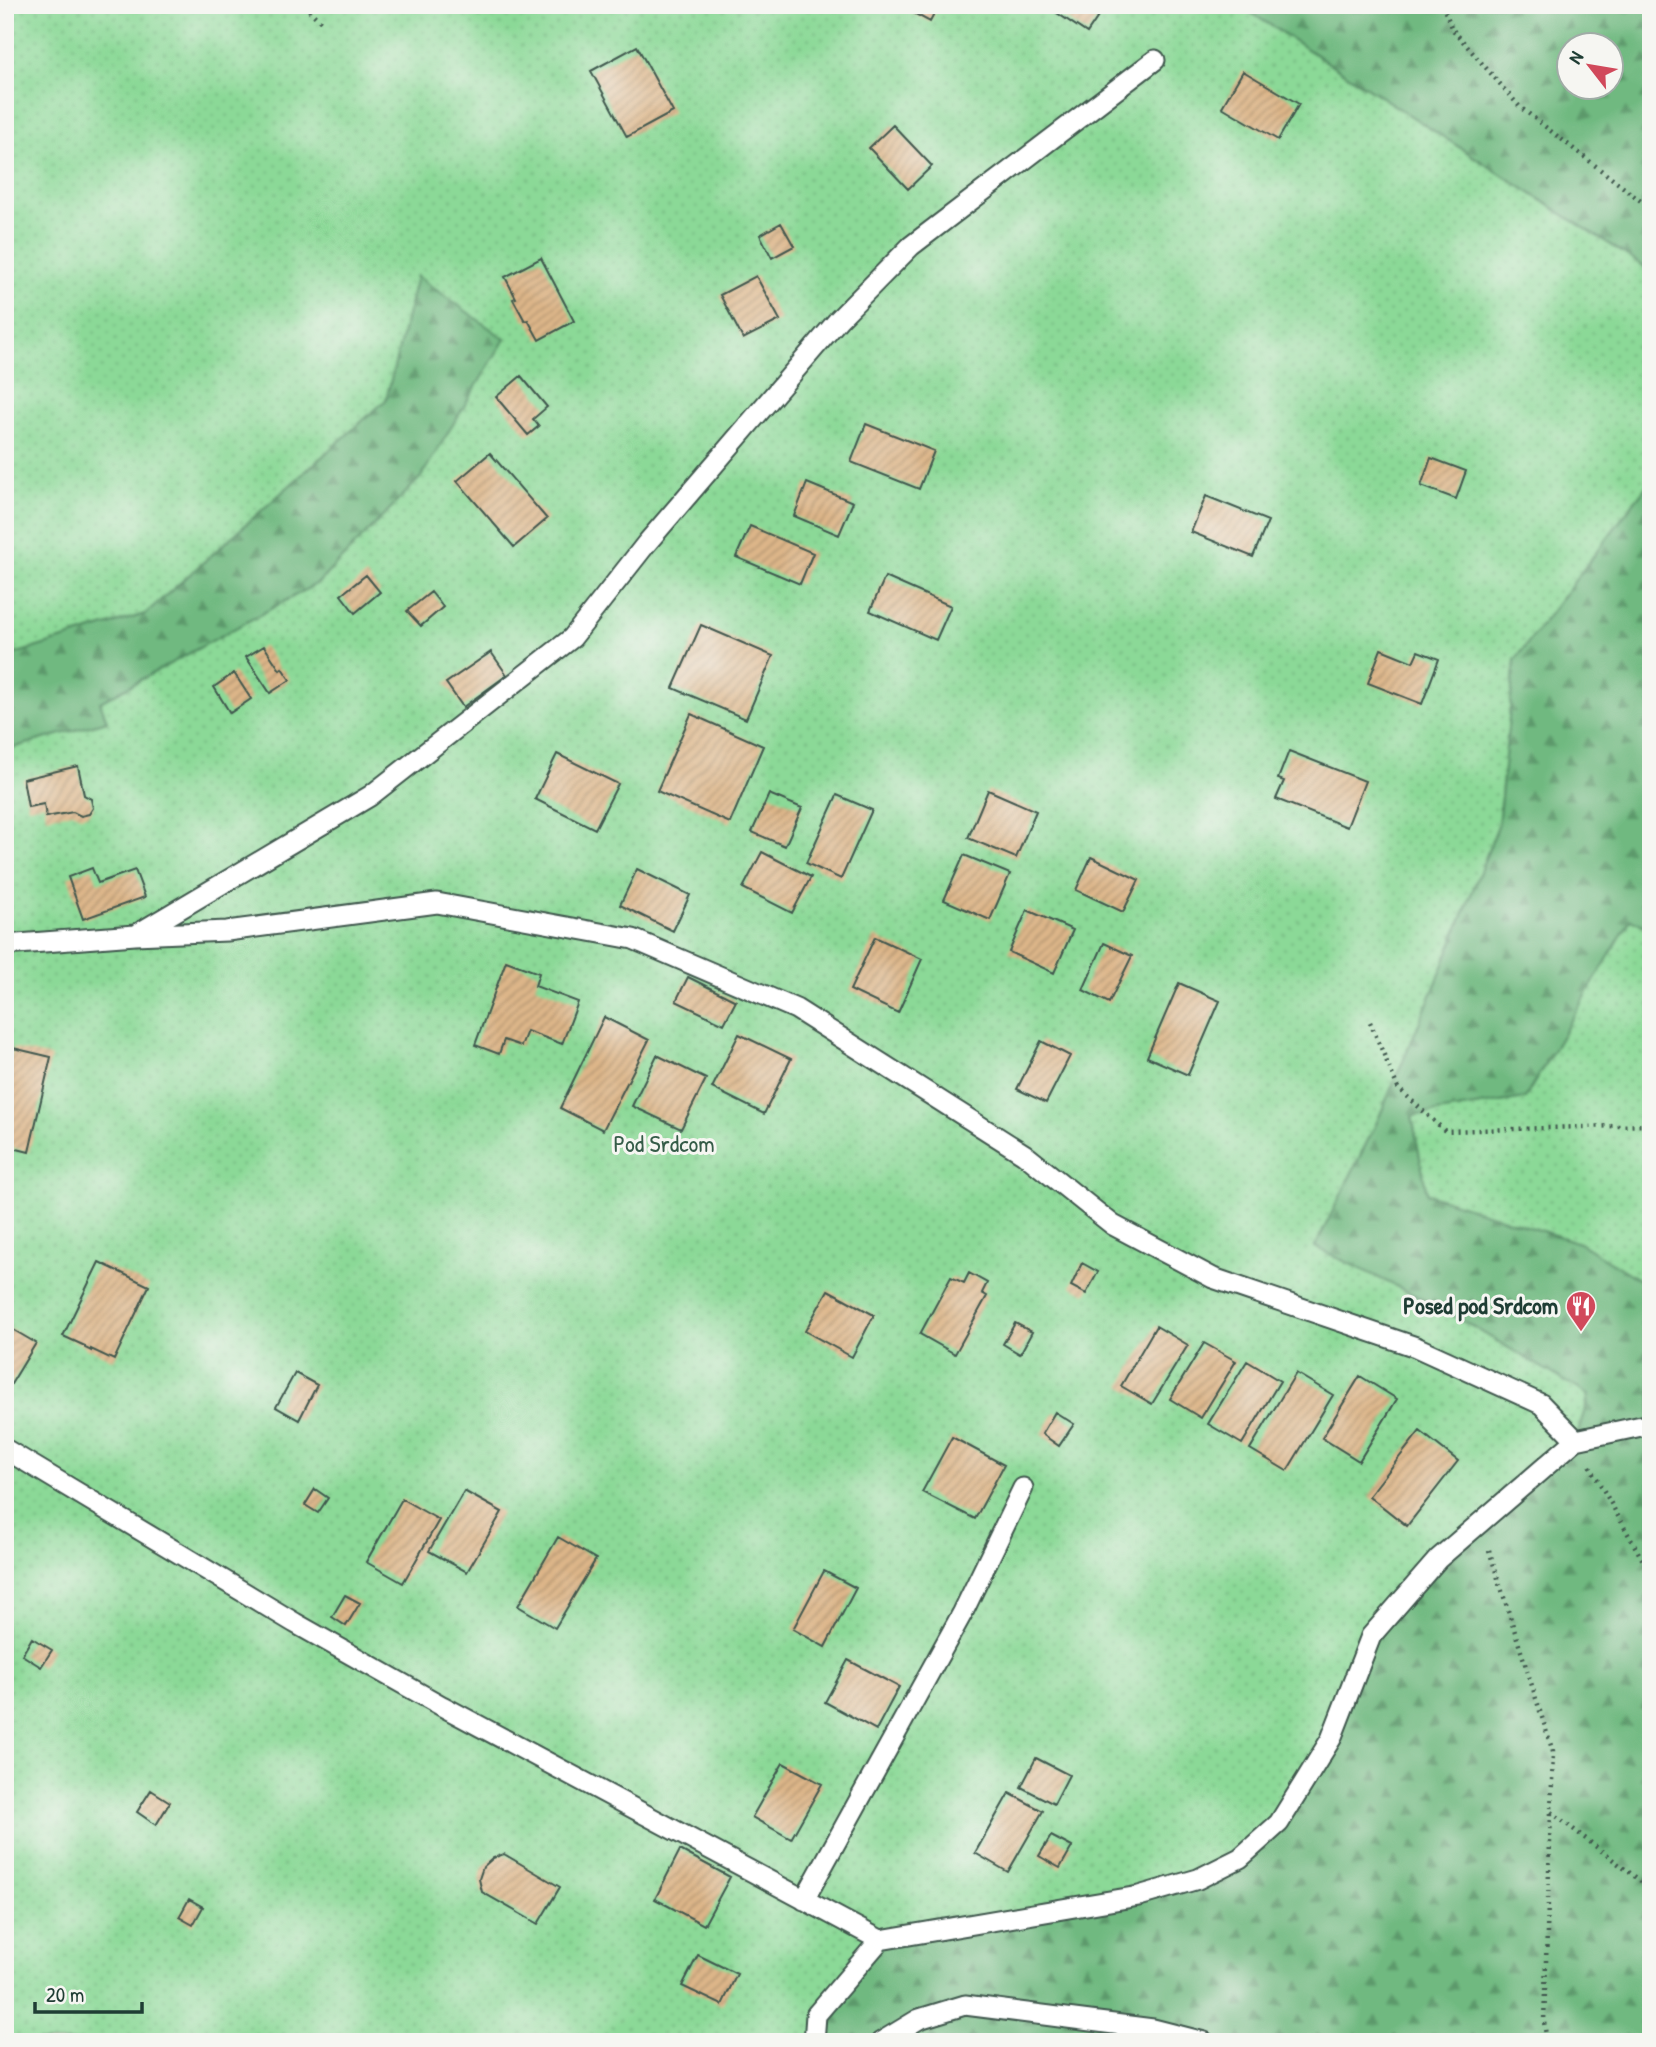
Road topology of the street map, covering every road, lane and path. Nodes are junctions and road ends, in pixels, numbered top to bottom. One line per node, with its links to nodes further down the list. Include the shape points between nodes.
1 (304, 5): 3 (path)
2 (1442, 5): 5 (path, via 1453,30 1520,107)
3 (323, 24)
4 (1155, 60): 6 (lane, via 911,246 839,319 646,544 572,638 370,796)
5 (1651, 209)
6 (135, 935): 7 (lane); 11 (lane, via 227,931 437,903 633,939 796,1009 1024,1154 1113,1225 1213,1278 1416,1347 1541,1404)
7 (5, 945)
8 (1370, 1023): 9 (path, via 1398,1088 1445,1131)
9 (1651, 1125)
10 (1651, 1424): 11 (lane)
11 (1576, 1440): 14 (lane); 15 (path)
12 (5, 1449): 18 (lane, via 442,1706)
13 (1023, 1488): 18 (lane, via 963,1612)
14 (1480, 1523): 16 (path, via 1553,1752); 19 (lane, via 1438,1559 1371,1636 1331,1739 1279,1823 1240,1858 1198,1880 1139,1896)
15 (1651, 1575)
16 (1551, 1811): 17 (path); 23 (path)
17 (1651, 1889)
18 (804, 1899): 19 (lane)
19 (880, 1940): 20 (lane, via 816,2015)
20 (814, 2042)
21 (881, 2042): 22 (lane, via 919,2019 965,2005 1153,2029)
22 (1203, 2042)
23 (1547, 2042)

